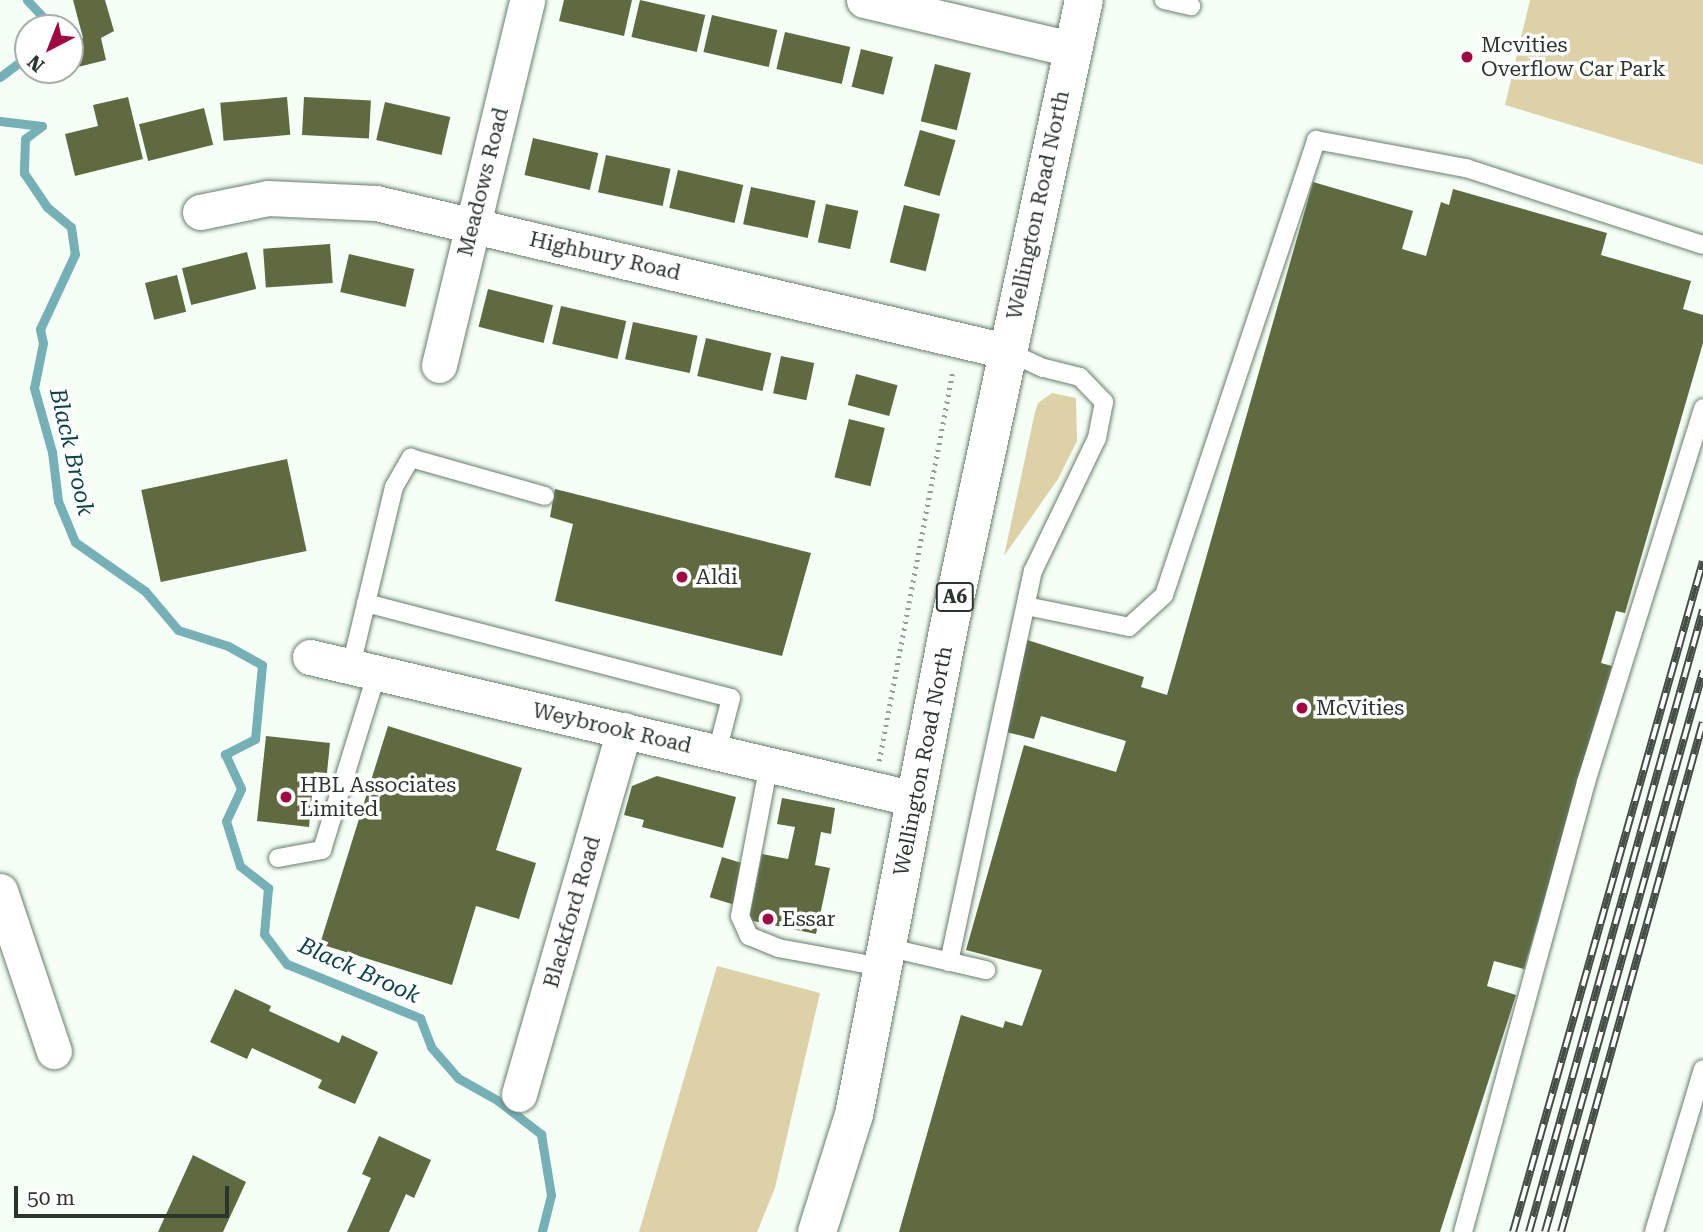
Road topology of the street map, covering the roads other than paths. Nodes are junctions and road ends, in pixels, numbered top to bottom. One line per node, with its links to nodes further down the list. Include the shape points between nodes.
1 (527, 0): 8 (street, Meadows Road)
2 (864, 0): 6 (street)
3 (1084, 0): 6 (highway, Wellington Road North / A6)
4 (1164, 0): 5 (lane)
5 (1191, 6)
6 (1072, 49): 10 (highway, Wellington Road North / A6)
7 (200, 212): 8 (street, Highbury Road, via 268,198 319,197 376,203)
8 (473, 225): 10 (street, Highbury Road); 11 (street, Meadows Road)
9 (1703, 245): 15 (lane, via 1466,168 1316,140 1164,595 1129,627)
10 (1006, 351): 15 (lane, via 1043,368 1080,377 1104,402 1097,438 1033,571); 21 (highway, Wellington Road North / A6)
11 (439, 365)
12 (1703, 408): 31 (lane, via 1587,782)
13 (545, 496): 14 (lane, via 411,458 394,487)
14 (366, 603): 17 (lane); 19 (lane, via 731,698)
15 (1026, 606): 25 (lane)
16 (310, 657): 17 (street, Weybrook Road)
17 (364, 669): 18 (street, Weybrook Road); 22 (lane, via 322,850)
18 (624, 730): 19 (street, Weybrook Road); 29 (street, Blackford Road)
19 (717, 752): 20 (street, Weybrook Road)
20 (769, 764): 21 (street, Weybrook Road); 24 (lane, via 740,916 749,936 778,948)
21 (915, 799): 24 (highway, Wellington Road North / A6)
22 (278, 858)
23 (0, 891): 27 (street)
24 (884, 957): 25 (lane); 30 (highway, Wellington Road North / A6, via 854,1115)
25 (949, 962): 26 (lane)
26 (986, 970)
27 (54, 1051)
28 (1703, 1069): 32 (lane)
29 (519, 1094)
30 (817, 1232)
31 (1462, 1232)
32 (1654, 1232)

